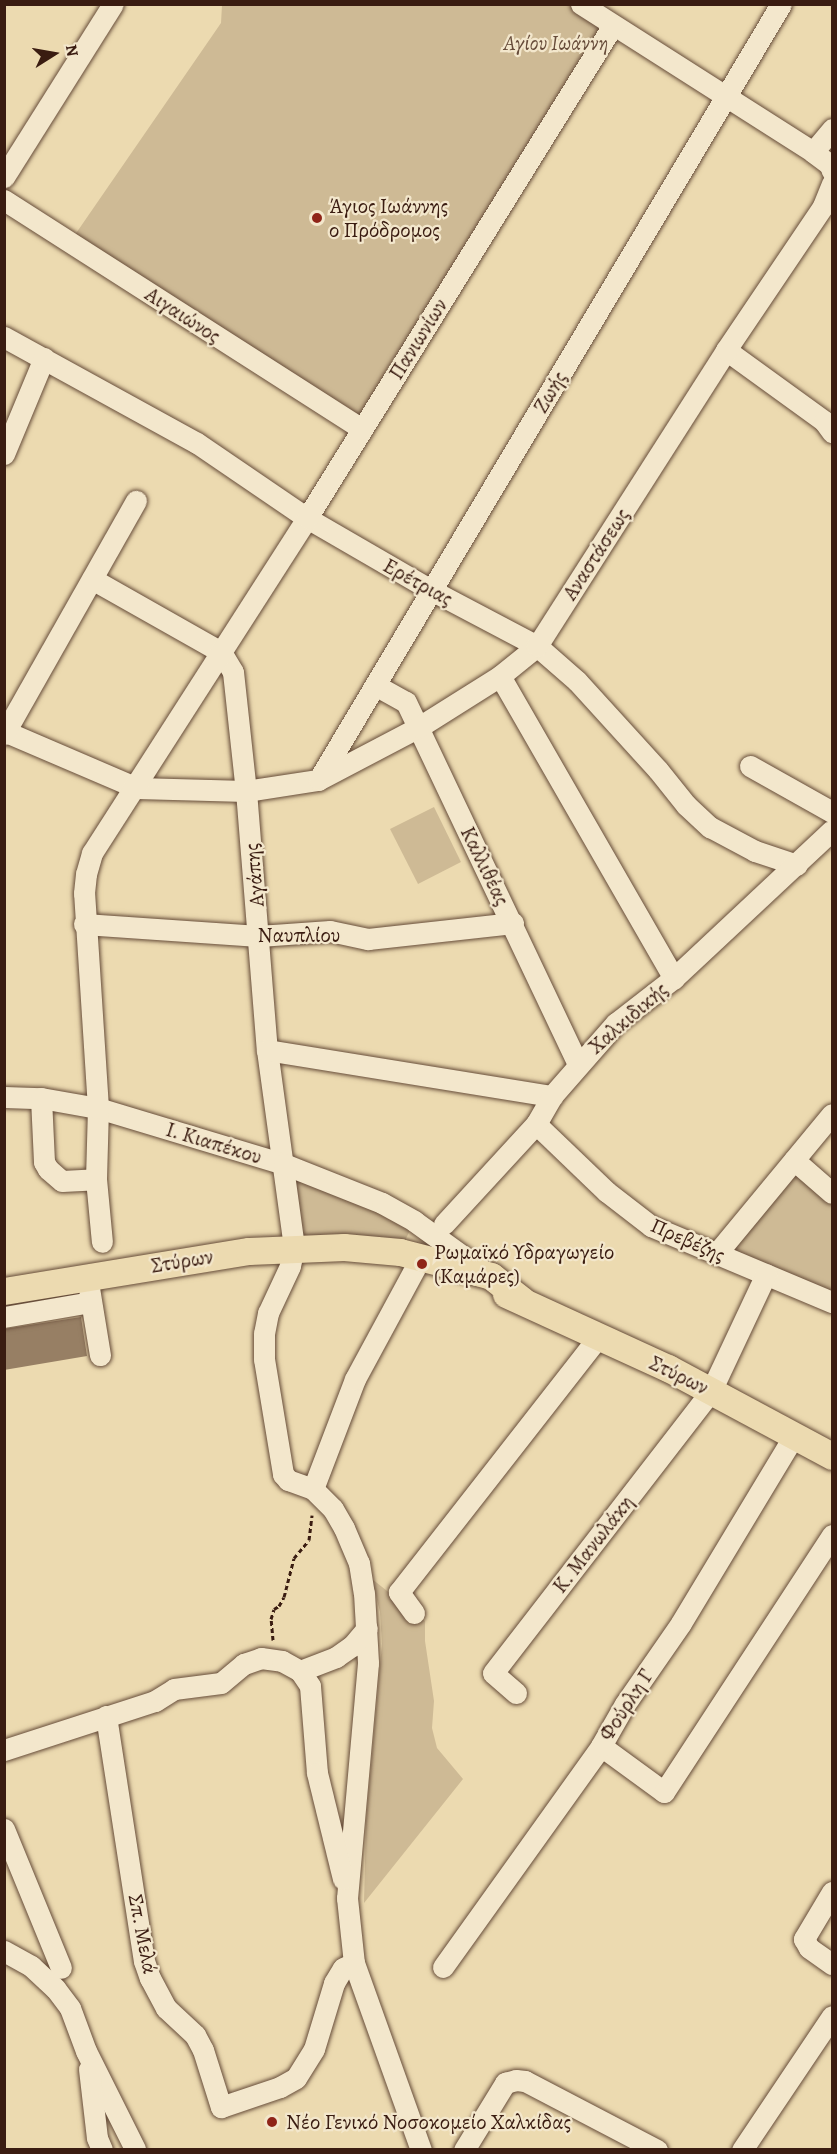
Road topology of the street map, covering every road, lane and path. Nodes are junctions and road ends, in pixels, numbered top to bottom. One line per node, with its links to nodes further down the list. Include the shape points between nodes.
1 (113, 4): 9 (street)
2 (581, 4): 4 (street)
3 (781, 4): 5 (street, Ζωής)
4 (612, 25): 5 (street); 16 (street, Πανιωνίων)
5 (726, 97): 7 (street); 21 (street, Ζωής)
6 (832, 129): 7 (street)
7 (813, 152): 8 (street)
8 (832, 171)
9 (4, 177)
10 (832, 184): 13 (street, Αναστάσεως, via 823,206)
11 (4, 200): 16 (street, Αιγαιώνος)
12 (4, 337): 14 (street, Ερέτριας)
13 (726, 350): 15 (street); 22 (street, Αναστάσεως)
14 (44, 358): 17 (street); 19 (street, Ερέτριας, via 197,443)
15 (830, 422)
16 (362, 429): 19 (street, Πανιωνίων)
17 (4, 454)
18 (136, 501): 20 (street)
19 (307, 518): 21 (street, Ερέτριας); 23 (street, Πανιωνίων)
20 (92, 579): 23 (street); 27 (street)
21 (431, 590): 22 (street, Ερέτριας); 25 (street, Ζωής)
22 (537, 646): 24 (street, Αναστάσεως); 34 (street, Ερέτριας, via 577,681 686,805 710,826 755,851)
23 (221, 652): 30 (street, Πανιωνίων); 31 (street, Αγάπης, via 232,672 236,692)
24 (500, 676): 26 (street, Αναστάσεως); 38 (street)
25 (375, 685): 26 (street, Καλλιθέας, via 406,702); 29 (street, Ζωής)
26 (419, 727): 29 (street, Αναστάσεως); 35 (street, Καλλιθέας)
27 (5, 732): 30 (street)
28 (750, 766): 32 (street)
29 (318, 780): 31 (street, Αναστάσεως)
30 (137, 788): 31 (street, Αναστάσεως); 36 (street, Πανιωνίων, via 93,854 86,874)
31 (246, 791): 37 (street, Αγάπης)
32 (832, 812)
33 (832, 830): 34 (street, Χαλκιδικής)
34 (797, 865): 38 (street, Χαλκιδικής)
35 (513, 923): 37 (street, Ναυπλίου, via 368,939 330,931); 40 (street, Καλλιθέας)
36 (84, 924): 37 (street, Ναυπλίου); 44 (street, Πανιωνίων)
37 (259, 936): 39 (street, Αγάπης)
38 (675, 978): 40 (street, Χαλκιδικής, via 616,1023)
39 (267, 1050): 41 (street); 48 (street, Αγάπης)
40 (578, 1064): 41 (street, Χαλκιδικής)
41 (552, 1096): 46 (street, Χαλκιδικής)
42 (4, 1097): 43 (street, Ι. Κιαπέκου)
43 (41, 1098): 44 (street, Ι. Κιαπέκου); 49 (street, via 44,1162 48,1169 62,1181)
44 (99, 1108): 48 (street, Ι. Κιαπέκου); 49 (street, Πανιωνίων)
45 (832, 1114): 47 (street)
46 (536, 1124): 52 (street, Χαλκιδικής); 56 (street, Πρεβέζης, via 607,1192 651,1226)
47 (794, 1160): 50 (street); 56 (street)
48 (284, 1164): 51 (street, Ι. Κιαπέκου, via 382,1203); 54 (street, Αγάπης)
49 (96, 1179): 53 (street, Πανιωνίων)
50 (832, 1193)
51 (414, 1221): 52 (street, Ι. Κιαπέκου); 58 (street, Ι. Κιαπέκου)
52 (444, 1224): 58 (street, via 462,1238)
53 (102, 1242)
54 (294, 1248): 55 (main road, Στύρων); 60 (main road, Στύρων, via 249,1251); 71 (street, via 268,1313 264,1359 283,1474)
55 (361, 1248): 57 (main road, Στύρων); 58 (main road, Στύρων)
56 (717, 1253): 59 (street, Πρεβέζης)
57 (415, 1268): 62 (main road, Στύρων); 71 (street, via 356,1378)
58 (481, 1268): 62 (main road, Στύρων)
59 (766, 1274): 64 (street, Πρεβέζης); 68 (street)
60 (87, 1276): 61 (main road, Στύρων); 63 (street)
61 (4, 1292)
62 (522, 1300): 66 (main road, Στύρων)
63 (91, 1302): 65 (street); 67 (street)
64 (832, 1302)
65 (4, 1317)
66 (598, 1337): 68 (main road, Στύρων); 73 (street, via 399,1592)
67 (100, 1355)
68 (711, 1391): 69 (main road, Στύρων); 77 (street, Κ. Μανωλάκη, via 493,1673)
69 (795, 1434): 70 (main road, Στύρων); 79 (street, Φούρλη Γ, via 681,1623)
70 (831, 1453)
71 (318, 1494): 74 (street, via 344,1528 359,1563); 75 (path, via 309,1540 294,1558 284,1597 271,1619)
72 (832, 1535): 79 (street, via 664,1792)
73 (414, 1613)
74 (367, 1628): 76 (street, via 336,1657); 83 (street, via 368,1663)
75 (274, 1660): 76 (street); 78 (street, via 261,1658 244,1664 221,1683 174,1689 155,1701)
76 (300, 1671): 83 (street, via 310,1686 317,1773)
77 (516, 1693)
78 (106, 1716): 80 (street); 85 (street, Σπ. Μελά, via 142,1949 150,1978 166,2008 195,2035 221,2107 296,2078 314,2049 334,1983 343,1968)
79 (600, 1746): 87 (street, Φούρλη Γ)
80 (4, 1750)
81 (4, 1829): 88 (street)
82 (832, 1892): 86 (street, via 804,1939 809,1948)
83 (347, 1898): 85 (street)
84 (4, 1951): 90 (street, via 31,1966 56,1988 70,2008)
85 (354, 1963): 94 (street)
86 (832, 1964)
87 (443, 1967)
88 (61, 1968)
89 (832, 2016): 97 (street)
90 (86, 2051): 91 (street); 92 (street)
91 (124, 2128): 92 (street, via 117,2138); 93 (street)
92 (99, 2144)
93 (135, 2149)
94 (421, 2150)
95 (464, 2150): 96 (street, via 505,2083 516,2080 525,2081)
96 (657, 2150)
97 (742, 2150)

